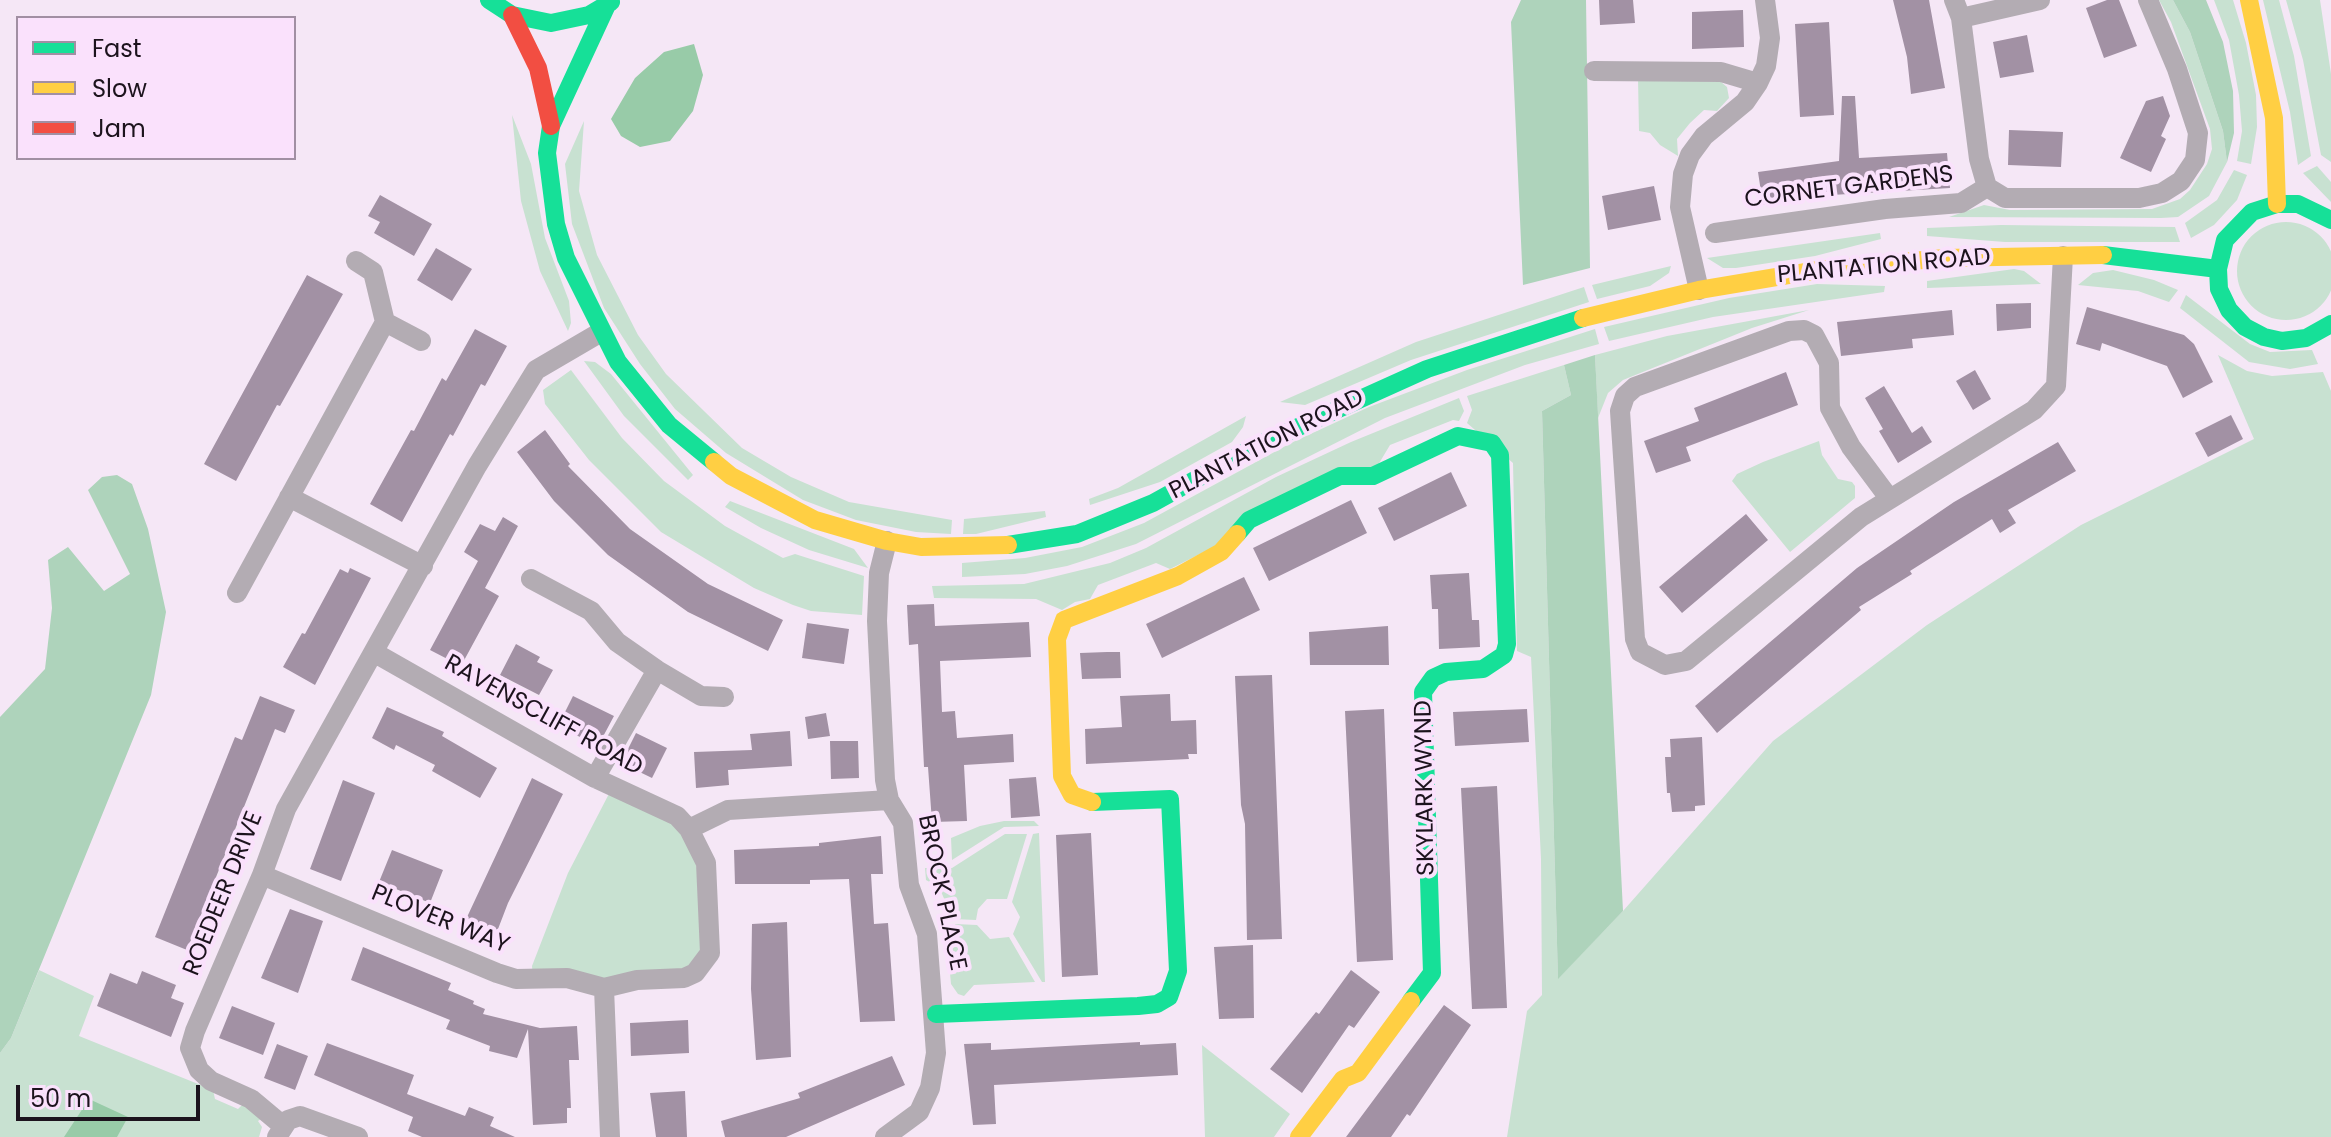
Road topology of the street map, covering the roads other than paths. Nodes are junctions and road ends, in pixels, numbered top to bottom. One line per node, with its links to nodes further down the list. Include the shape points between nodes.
1 (489, 0): 8 (street)
2 (1765, 0): 10 (street, via 1770,38)
3 (2040, 0): 7 (street)
4 (2148, 0): 12 (street, via 2198,133 2195,160 2181,181 2139,198 2005,198)
5 (2249, 0): 13 (street, via 2274,118)
6 (610, 3): 8 (street, via 571,21 551,23); 11 (street, PLANTATION ROAD)
7 (1958, 9): 12 (street)
8 (512, 15): 11 (street, PLANTATION ROAD, via 538,68)
9 (1594, 71): 10 (street, via 1721,72)
10 (1758, 83): 19 (street, via 1745,102 1704,136 1683,174 1680,207)
11 (551, 126): 22 (street, PLANTATION ROAD, via 547,153 556,224)
12 (1987, 187): 15 (street, CORNET GARDENS, via 1961,203)
13 (2277, 204): 14 (street, via 2298,204); 18 (street, via 2252,212 2235,226 2225,240)
14 (2331, 220)
15 (1715, 233)
16 (2063, 256): 18 (street, PLANTATION ROAD, via 2113,255); 19 (street, PLANTATION ROAD, via 1876,263); 25 (street, via 2056,386 2034,410)
17 (356, 261): 20 (street, via 373,272)
18 (2218, 269): 21 (street, via 2219,289 2229,310 2264,337 2306,338)
19 (1699, 290): 26 (street, PLANTATION ROAD, via 1595,314 1427,369 1265,442 1153,503 1077,534 958,548)
20 (385, 322): 23 (street); 24 (street)
21 (2331, 324)
22 (601, 332): 26 (street, PLANTATION ROAD, via 641,394 731,476 815,520); 27 (street, via 536,370)
23 (421, 341)
24 (289, 497): 27 (street); 29 (street)
25 (1889, 498): 25 (street, via 1830,408 1829,363 1822,345 1804,330 1635,387 1620,411 1640,652 1665,665 1686,661)
26 (887, 541): 34 (street, BROCK PLACE, via 877,621)
27 (423, 566): 30 (street)
28 (531, 579): 31 (street, via 591,611 617,642)
29 (237, 593)
30 (375, 653): 33 (street, RAVENSCLIFF ROAD); 36 (street, ROEDEER DRIVE, via 286,809)
31 (657, 670): 32 (street, via 701,696); 33 (street)
32 (724, 697)
33 (595, 778): 35 (street, RAVENSCLIFF ROAD, via 660,807)
34 (889, 800): 35 (street, via 728,810); 38 (street, BROCK PLACE, via 903,823 909,885 925,923)
35 (689, 829): 37 (street, RAVENSCLIFF ROAD, via 706,863 710,953 695,973 684,978)
36 (262, 875): 37 (street, PLOVER WAY, via 497,973 516,979 567,978); 39 (street, ROEDEER DRIVE, via 190,1048 192,1060 211,1081 251,1099)
37 (604, 988): 41 (street)
38 (936, 1014): 42 (street, BROCK PLACE, via 930,1088 919,1112); 43 (street, SKYLARK WYND, via 1157,1004 1176,985 1170,799 1090,802 1072,795 1066,786 1057,639 1064,620 1178,576 1221,552 1249,520 1340,476 1373,476 1458,436 1480,438 1492,443 1503,468 1507,644 1493,665 1446,672 1433,678 1423,692 1432,973 1358,1073 1343,1079)
39 (280, 1131): 40 (street, via 293,1116 306,1116)
40 (358, 1137)
41 (610, 1137)
42 (885, 1137)
43 (1299, 1137)

